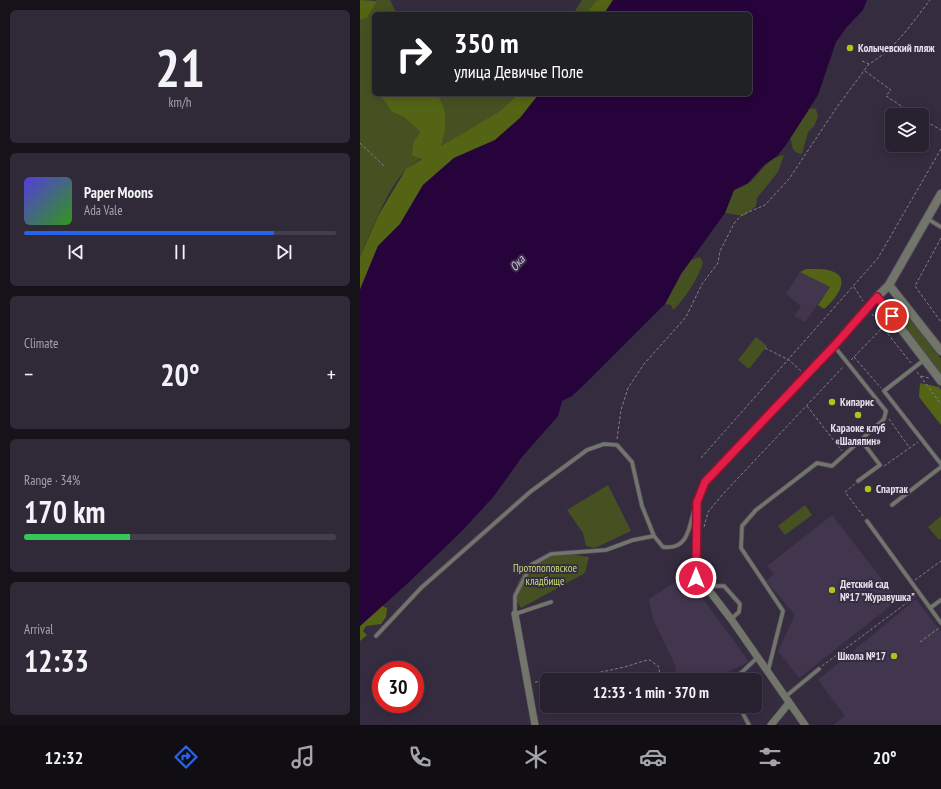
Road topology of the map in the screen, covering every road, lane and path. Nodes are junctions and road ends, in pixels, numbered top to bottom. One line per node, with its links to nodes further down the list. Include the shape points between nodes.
1 (930, 0): 3 (path, via 902,35 877,60)
2 (862, 62): 3 (path)
3 (869, 64): 4 (path)
4 (865, 71): 5 (path, via 891,90 886,96); 37 (path, via 842,100 789,179 765,205 742,215 735,222 720,251 718,263 702,284 686,317 644,364 628,388 621,410)
5 (904, 108)
6 (929, 123): 7 (path)
7 (941, 130)
8 (360, 143): 10 (path)
9 (941, 149): 16 (path, via 878,258)
10 (384, 166)
11 (941, 194): 12 (street)
12 (927, 219): 13 (lane); 15 (street)
13 (941, 227)
14 (941, 238): 19 (path, via 915,286)
15 (889, 285): 17 (street); 23 (street)
16 (854, 287): 18 (path); 25 (path)
17 (877, 297): 18 (street); 26 (street)
18 (868, 308): 20 (path); 21 (street)
19 (941, 322)
20 (883, 327): 24 (path); 28 (path)
21 (834, 346): 27 (lane); 29 (street)
22 (765, 348): 25 (path)
23 (941, 351)
24 (853, 357): 27 (path); 31 (path)
25 (789, 360): 29 (path); 40 (path)
26 (925, 360): 28 (lane); 30 (street)
27 (847, 363): 33 (path); 36 (lane, via 886,411 884,419)
28 (914, 368): 31 (lane); 32 (path)
29 (805, 376): 44 (street, via 705,482)
30 (941, 381)
31 (884, 391): 35 (lane)
32 (941, 404)
33 (806, 406): 39 (path); 47 (path, via 718,500 708,512)
34 (892, 422): 38 (path)
35 (922, 439): 38 (path); 42 (lane)
36 (861, 440): 39 (lane); 41 (lane)
37 (617, 445): 48 (lane, via 632,462 642,506); 60 (lane, via 604,444 588,450 530,492 421,588)
38 (910, 448): 41 (path, via 883,467)
39 (845, 454): 64 (lane, via 832,466 817,463 756,510 742,526 741,548 783,611)
40 (701, 458)
41 (880, 465): 43 (lane)
42 (941, 465): 45 (lane)
43 (858, 481): 46 (path, via 845,492)
44 (697, 502): 48 (lane, via 681,544 674,548 663,547); 51 (street, via 696,578)
45 (892, 505)
46 (867, 521): 50 (lane)
47 (704, 528)
48 (654, 536): 56 (lane, via 633,540 606,550 551,554 538,561 531,565 515,596)
49 (941, 560): 50 (path)
50 (911, 582): 52 (lane)
51 (708, 589): 57 (street); 57 (lane, via 724,586 740,604 739,612)
52 (919, 593): 55 (lane); 63 (path)
53 (941, 600): 55 (lane)
54 (550, 602): 56 (lane)
55 (930, 608): 58 (lane)
56 (515, 614): 69 (street)
57 (732, 619): 62 (street)
58 (941, 623)
59 (941, 627): 61 (path)
60 (376, 636)
61 (920, 642)
62 (758, 657): 64 (street); 67 (lane)
63 (819, 668): 70 (lane)
64 (768, 672): 70 (street)
65 (597, 673): 66 (path, via 650,660 659,667)
66 (659, 673)
67 (741, 673)
68 (540, 681): 69 (path)
69 (528, 682): 72 (street)
70 (787, 700): 74 (street); 75 (street)
71 (743, 713): 73 (lane)
72 (535, 725)
73 (749, 725)
74 (771, 725)
75 (805, 725)

